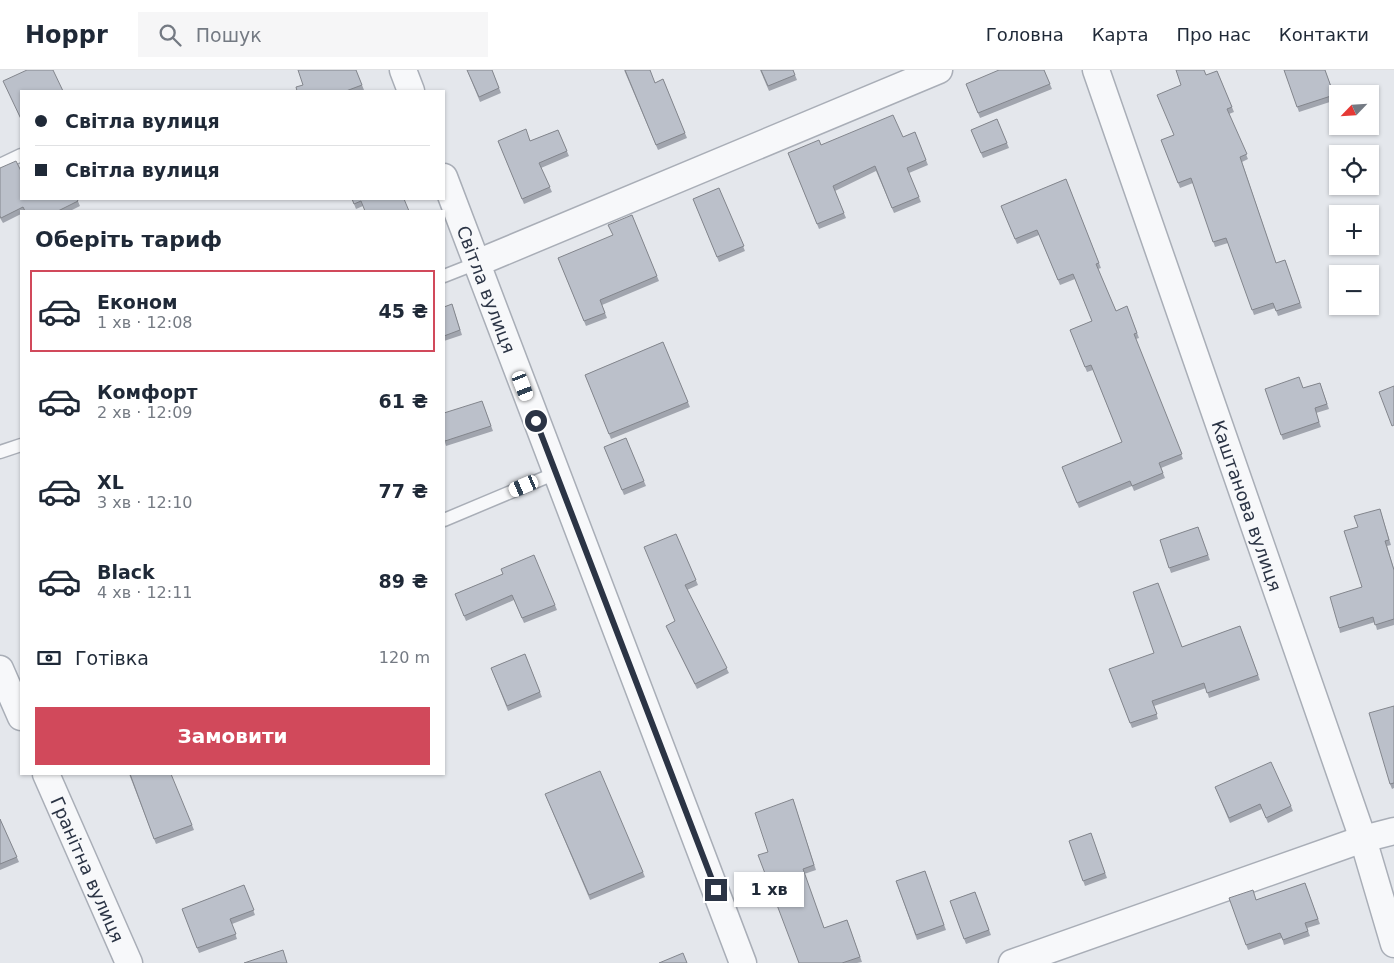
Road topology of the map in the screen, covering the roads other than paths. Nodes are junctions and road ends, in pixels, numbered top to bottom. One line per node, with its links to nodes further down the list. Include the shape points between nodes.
1 (403, 70): 4 (street)
2 (939, 70): 8 (street)
3 (1096, 70): 18 (street, Каштанова вулиця)
4 (411, 90)
5 (20, 155): 6 (lane)
6 (0, 165)
7 (445, 180): 8 (street, Світла вулиця)
8 (476, 263): 9 (lane); 12 (street, Світла вулиця)
9 (445, 276)
10 (20, 445): 11 (lane)
11 (0, 452)
12 (556, 473): 13 (lane); 21 (street, Світла вулиця)
13 (445, 520)
14 (0, 669): 15 (street)
15 (20, 715)
16 (46, 775): 20 (street, Гранітна вулиця)
17 (1394, 831): 18 (street)
18 (1363, 839): 19 (street, Каштанова вулиця); 22 (street)
19 (1394, 944)
20 (129, 963)
21 (743, 963)
22 (1012, 963)

